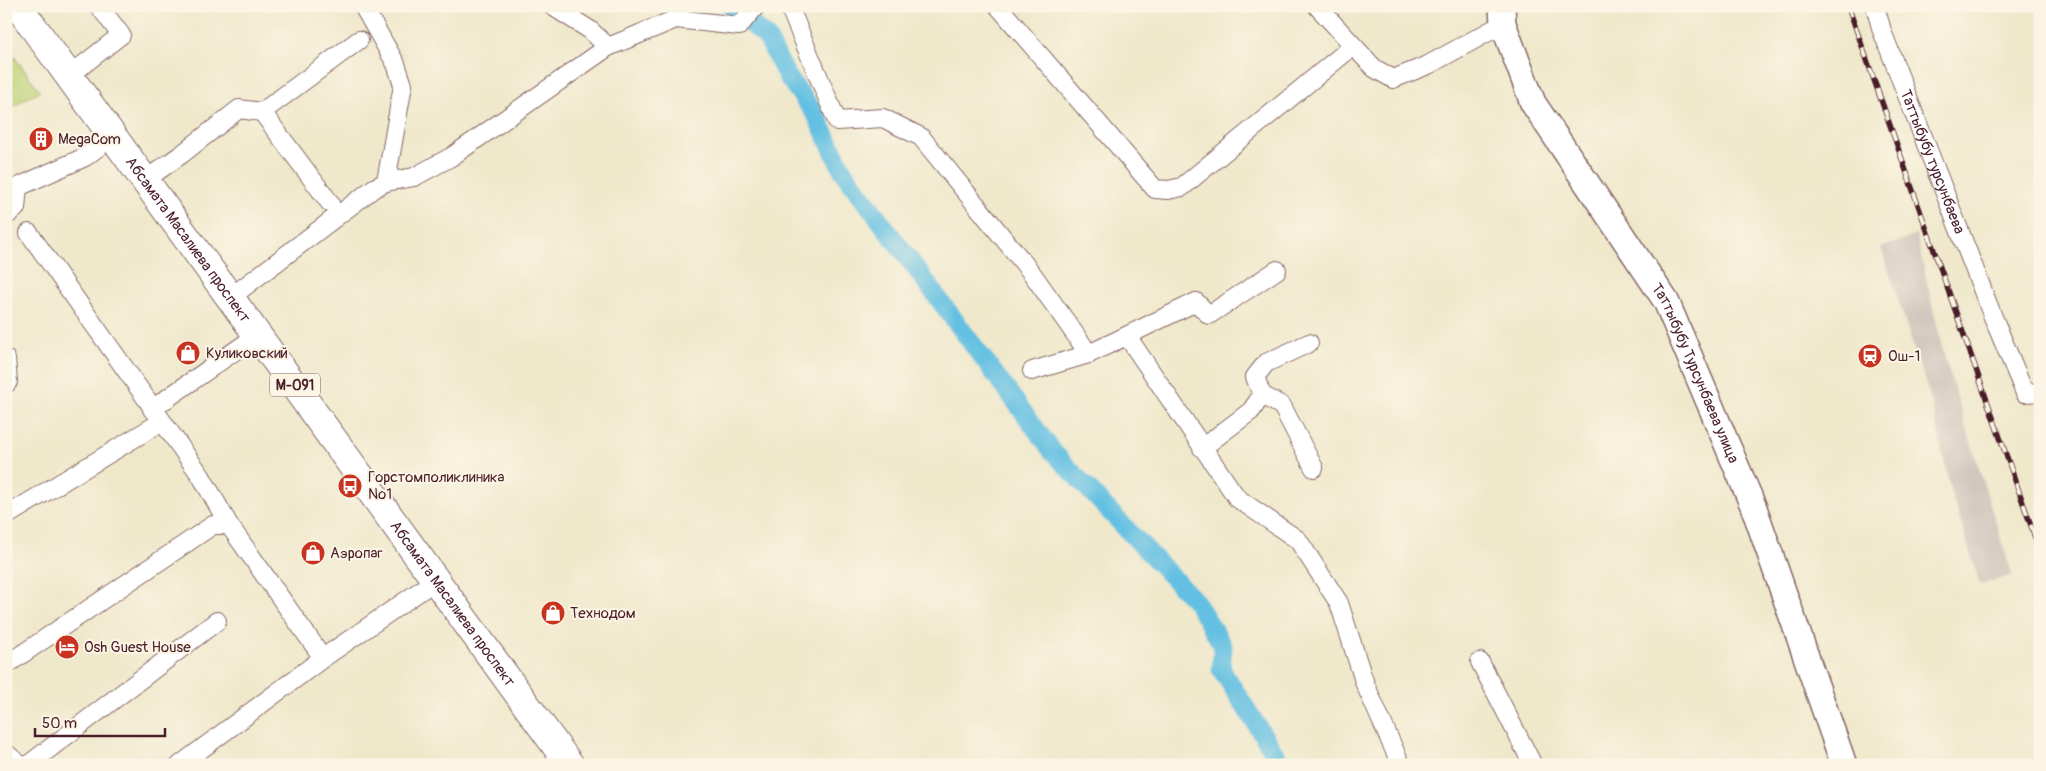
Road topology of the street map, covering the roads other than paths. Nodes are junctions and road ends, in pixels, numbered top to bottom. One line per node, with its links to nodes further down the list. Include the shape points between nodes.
1 (18, 6): 15 (main road, Абсамата Масалиева проспект / М-091)
2 (99, 6): 15 (street, via 121,35)
3 (363, 6): 19 (street, via 396,64 404,85)
4 (552, 6): 14 (street, via 590,30)
5 (777, 6): 10 (street)
6 (998, 6): 13 (street, via 1155,189 1182,187)
7 (1317, 6): 13 (street)
8 (1874, 6): 32 (street, Таттыбубу турсунбаева, via 2025,393)
9 (754, 8): 14 (street, via 739,26 676,19)
10 (795, 10): 28 (street, via 837,121 883,118 921,137 1031,272)
11 (1502, 15): 13 (street, via 1428,65 1393,79 1374,68); 51 (street, Таттыбубу Турсунбаева улица, via 1533,103 1666,301 1754,508)
12 (359, 40): 16 (street)
13 (1353, 46)
14 (608, 47): 19 (street, via 451,157 414,176)
15 (69, 76): 17 (main road, Абсамата Масалиева проспект / М-091)
16 (262, 112): 18 (street, via 239,109); 20 (street)
17 (113, 136): 18 (main road, Абсамата Масалиева проспект / М-091); 21 (street, via 85,157 18,187 16,208)
18 (145, 180): 24 (main road, Абсамата Масалиева проспект / М-091)
19 (386, 182): 24 (street)
20 (330, 203)
21 (6, 216)
22 (28, 233): 34 (street)
23 (1277, 270): 26 (street, via 1209,315 1196,302)
24 (231, 297): 25 (main road, Абсамата Масалиева проспект / М-091)
25 (259, 334): 34 (street); 39 (main road, Абсамата Масалиева проспект / М-091)
26 (1127, 336): 28 (street); 35 (street)
27 (1309, 343): 33 (street, via 1266,363 1255,377)
28 (1089, 354): 30 (street)
29 (6, 359): 31 (street)
30 (1032, 371)
31 (6, 384)
32 (2040, 392)
33 (1262, 395): 35 (street, via 1251,411); 36 (street, via 1282,406)
34 (156, 416): 37 (street); 38 (street, via 201,476)
35 (1202, 448): 49 (street, via 1237,498 1298,540 1339,603 1365,684)
36 (1314, 468)
37 (6, 516)
38 (229, 525): 41 (street); 43 (street, via 213,525)
39 (436, 580): 41 (street); 48 (main road, Абсамата Масалиева проспект / М-091)
40 (217, 621): 46 (street)
41 (323, 658): 47 (street)
42 (1480, 662): 50 (street)
43 (6, 665)
44 (6, 753): 45 (street)
45 (20, 765)
46 (28, 765)
47 (180, 765)
48 (570, 765)
49 (1401, 765)
50 (1533, 765)
51 (1844, 765)

